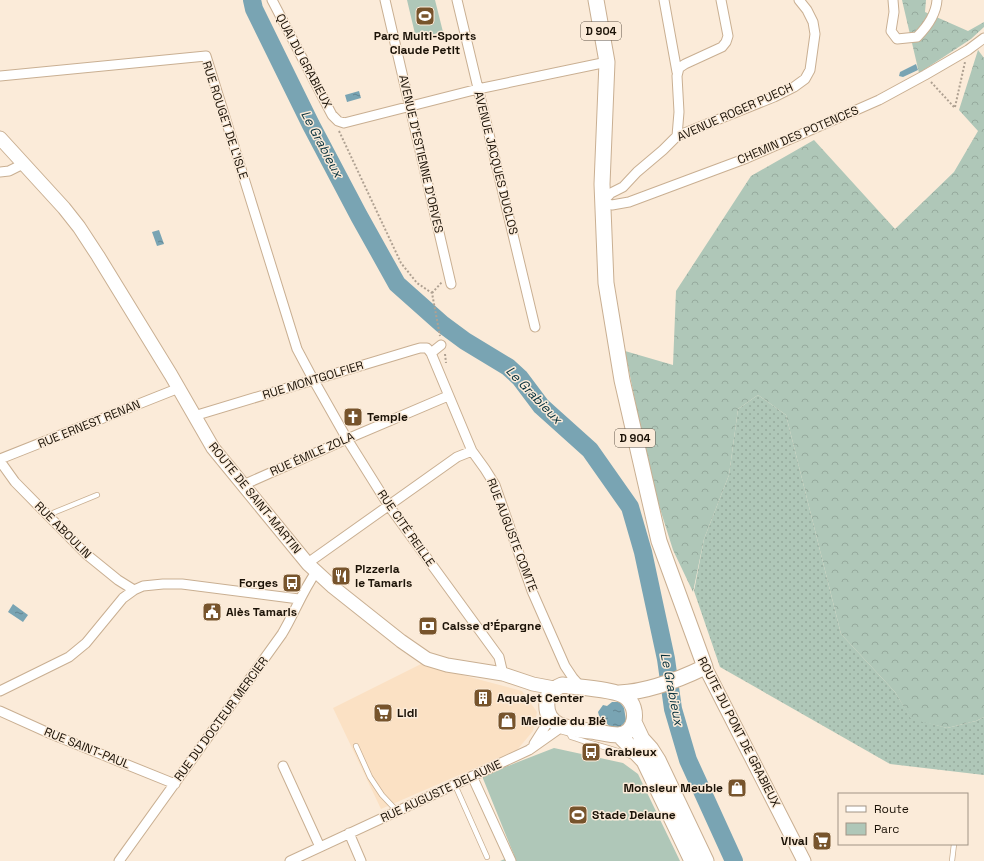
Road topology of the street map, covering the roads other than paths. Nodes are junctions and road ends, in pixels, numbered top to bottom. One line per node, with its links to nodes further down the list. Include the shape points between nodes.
1 (272, 0): 15 (street, QUAI DU GRABIEUX, via 335,118 344,123)
2 (385, 0): 15 (street, AVENUE D'ESTIENNE D'ORVES)
3 (457, 0): 14 (street, AVENUE JACQUES DUCLOS)
4 (596, 0): 11 (main road, D 904)
5 (664, 0): 12 (street)
6 (721, 0): 12 (street, via 728,36 726,42 722,47 682,66)
7 (799, 0): 16 (street, AVENUE ROGER PUECH, via 813,22 815,34 810,70 805,79 774,97)
8 (894, 0): 9 (street, via 891,31 898,39 917,37 936,10)
9 (937, 0)
10 (984, 38): 20 (street, CHEMIN DES POTENCES, via 925,76 879,100 747,158 629,202 612,205)
11 (607, 62): 14 (street); 20 (main road, D 904)
12 (677, 72): 16 (street)
13 (0, 76): 25 (street, RUE ROUGET DE L'ISLE, via 206,56 297,348)
14 (478, 89): 15 (street); 22 (street, AVENUE JACQUES DUCLOS)
15 (410, 106): 21 (street, AVENUE D'ESTIENNE D'ORVES)
16 (677, 136): 20 (street, AVENUE ROGER PUECH, via 623,187 610,193)
17 (0, 138): 18 (main road, ROUTE DE SAINT-MARTIN)
18 (23, 164): 19 (street, via 9,171); 26 (main road, ROUTE DE SAINT-MARTIN, via 79,227)
19 (0, 172)
20 (602, 202): 40 (main road, ROUTE DU PONT DE GRABIEUX / D 904, via 606,283 622,380 659,542)
21 (451, 284)
22 (535, 327)
23 (441, 343): 24 (street)
24 (431, 353): 25 (street, RUE MONTGOLFIER, via 427,348 420,348); 27 (street, RUE AUGUSTE COMTE)
25 (313, 379): 28 (street, RUE MONTGOLFIER); 29 (street, RUE CITÉ REILLE)
26 (178, 388): 28 (main road, ROUTE DE SAINT-MARTIN); 31 (street, RUE ERNEST RENAN)
27 (448, 396): 29 (street, RUE ÉMILE ZOLA); 30 (street, RUE AUGUSTE COMTE)
28 (194, 416): 32 (main road, ROUTE DE SAINT-MARTIN, via 213,448)
29 (347, 439): 32 (street, RUE ÉMILE ZOLA); 34 (street, RUE CITÉ REILLE)
30 (472, 451): 34 (street, RUE DU DOCTEUR MERCIER, via 457,457); 39 (street, RUE AUGUSTE COMTE, via 495,485 532,591)
31 (0, 460): 35 (street, RUE ABOULIN, via 14,482)
32 (243, 485): 36 (main road, ROUTE DE SAINT-MARTIN)
33 (97, 495): 35 (lane)
34 (388, 506): 36 (street, RUE DU DOCTEUR MERCIER, via 312,560); 41 (street, RUE CITÉ REILLE, via 499,657)
35 (48, 515): 37 (street, RUE ABOULIN, via 86,554)
36 (312, 568): 38 (street, RUE DU DOCTEUR MERCIER); 41 (main road, ROUTE DE SAINT-MARTIN, via 401,641 427,659 447,665)
37 (134, 590): 38 (street, via 143,586 182,584); 44 (street, via 123,598 86,644 69,657)
38 (299, 599): 59 (street, RUE DU DOCTEUR MERCIER, via 282,634)
39 (565, 666): 42 (street, RUE AUGUSTE COMTE); 45 (street, via 565,676)
40 (705, 667): 43 (main road, ROUTE DE SAINT-MARTIN); 72 (main road, ROUTE DU PONT DE GRABIEUX / D 904)
41 (503, 674): 45 (main road, ROUTE DE SAINT-MARTIN)
42 (582, 688): 45 (main road, ROUTE DE SAINT-MARTIN); 46 (main road, ROUTE DE SAINT-MARTIN)
43 (645, 690): 46 (main road, ROUTE DE SAINT-MARTIN); 47 (main road)
44 (0, 691)
45 (554, 691): 49 (main road)
46 (619, 693): 47 (main road, via 627,697)
47 (634, 707): 50 (main road)
48 (0, 711): 59 (street, RUE SAINT-PAUL)
49 (548, 715): 51 (main road, via 555,723); 55 (street, via 546,725)
50 (634, 722): 52 (main road, via 627,732); 71 (main road, via 642,739 658,760)
51 (564, 727): 52 (main road); 54 (lane, via 571,737); 55 (street, RUE AUGUSTE DELAUNE)
52 (613, 739): 54 (lane); 57 (main road, via 644,762)
53 (356, 746): 61 (lane, via 370,777)
54 (601, 746): 57 (lane, via 632,756)
55 (533, 747): 58 (street, RUE AUGUSTE DELAUNE)
56 (283, 766): 64 (street)
57 (648, 768): 70 (main road)
58 (472, 776): 60 (street, RUE AUGUSTE DELAUNE); 69 (street)
59 (175, 784): 66 (street, RUE DU DOCTEUR MERCIER)
60 (454, 785): 61 (street, RUE AUGUSTE DELAUNE); 65 (lane)
61 (397, 811): 62 (street, RUE AUGUSTE DELAUNE)
62 (349, 833): 64 (street, RUE AUGUSTE DELAUNE); 68 (street)
63 (954, 845): 73 (lane)
64 (320, 847): 67 (street, RUE AUGUSTE DELAUNE)
65 (487, 857)
66 (119, 861)
67 (290, 861)
68 (361, 861)
69 (511, 861)
70 (692, 861)
71 (706, 861)
72 (804, 861)
73 (952, 861)

